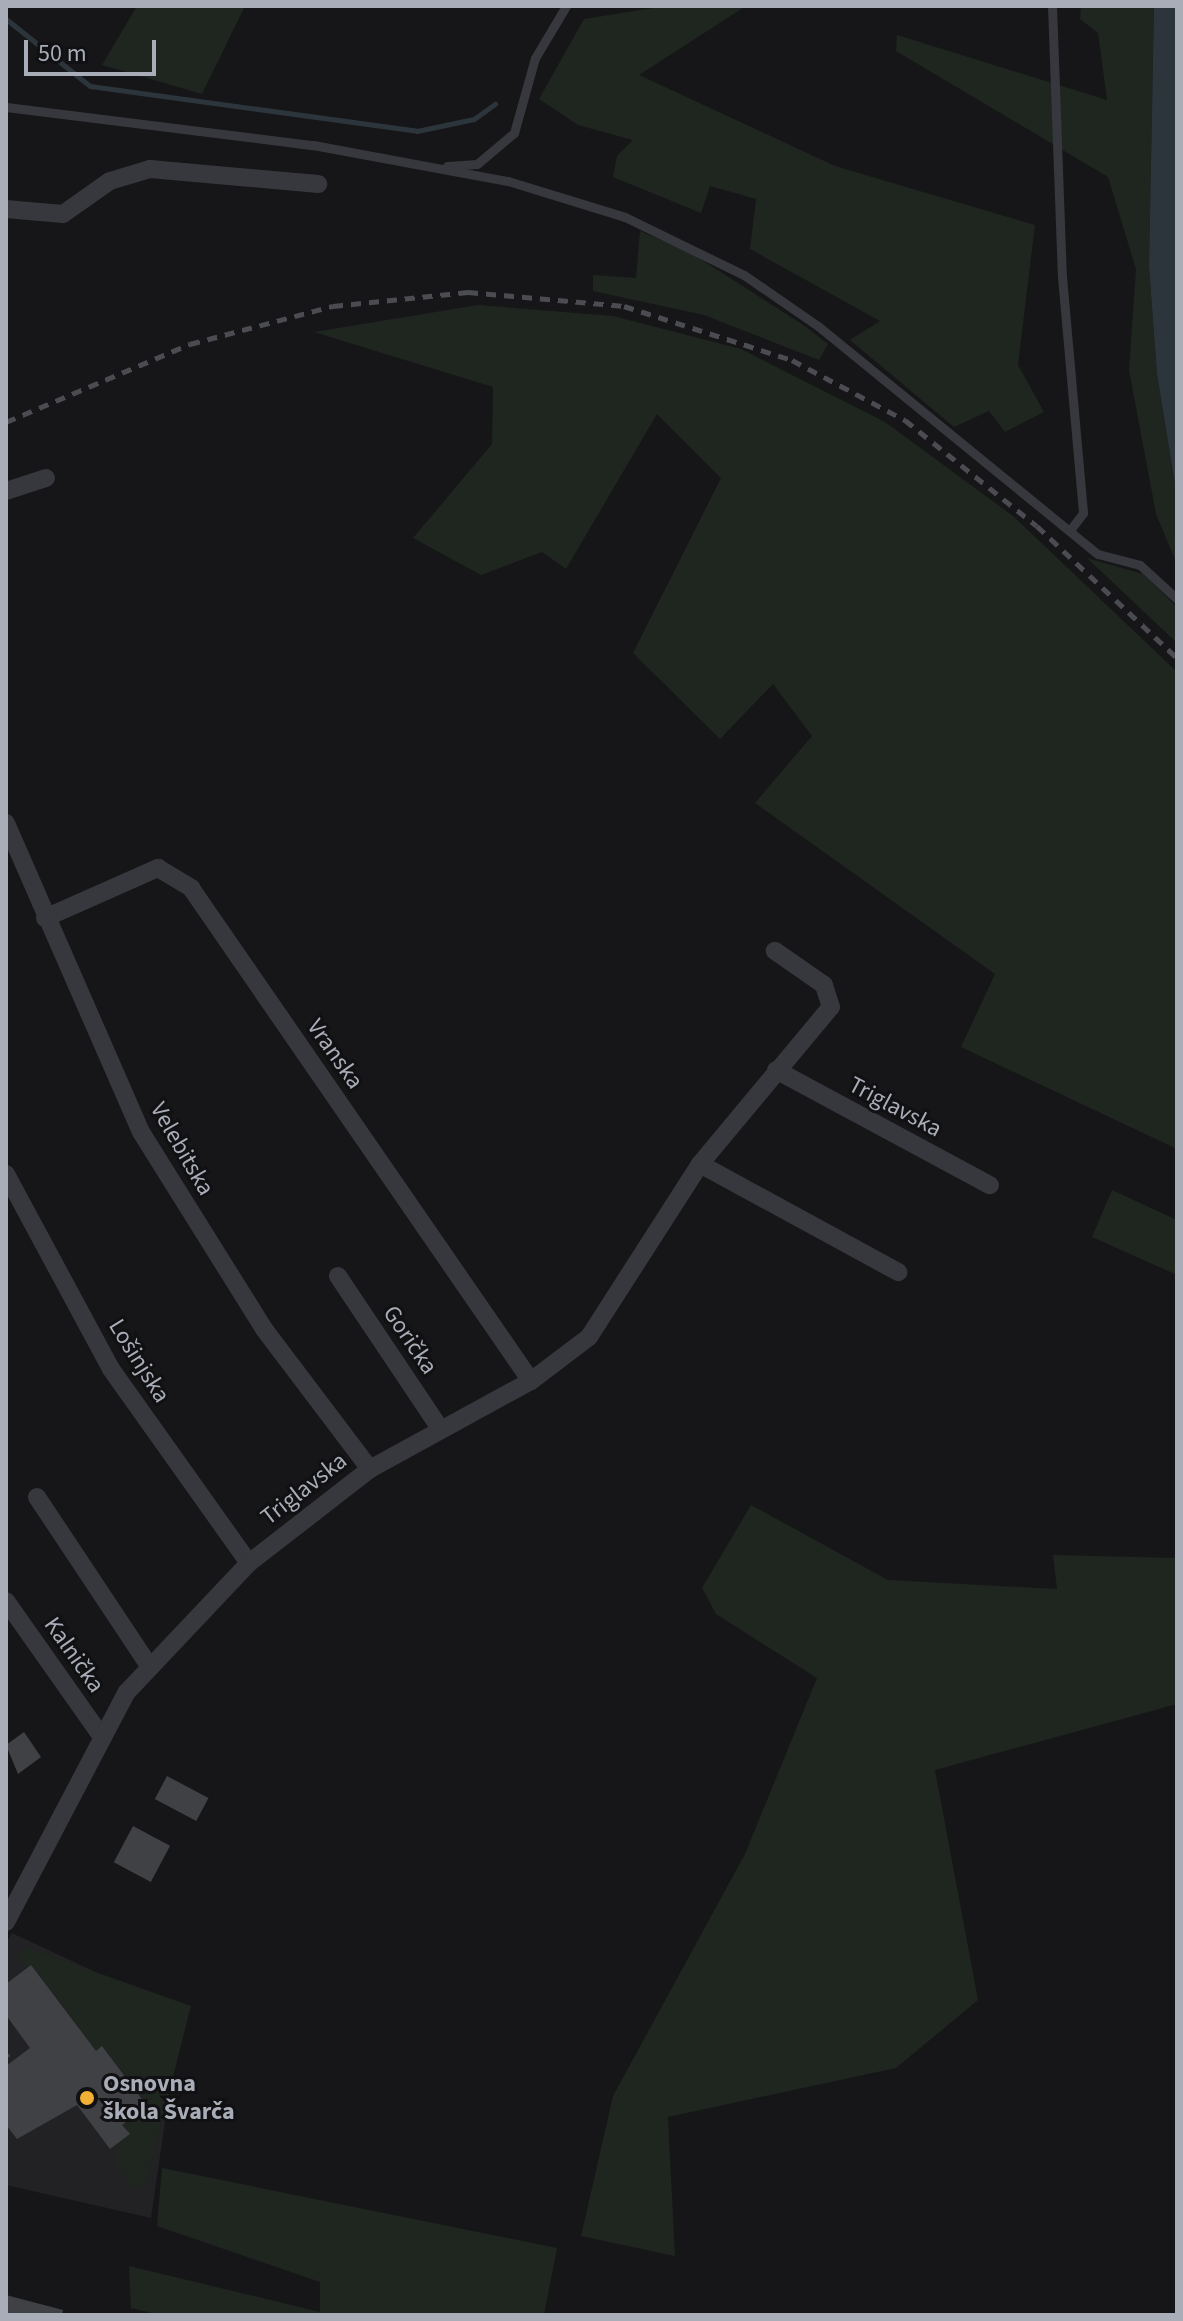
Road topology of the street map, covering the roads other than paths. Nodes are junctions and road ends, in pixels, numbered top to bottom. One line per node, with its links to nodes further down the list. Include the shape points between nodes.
1 (566, 6): 4 (lane, via 535,58 514,133 477,164)
2 (1052, 6): 9 (lane, via 1062,277 1083,513)
3 (6, 107): 4 (lane)
4 (434, 167): 9 (lane, via 508,181 625,217 744,275 970,444)
5 (318, 184): 6 (street, via 150,169 110,181 63,214)
6 (6, 209)
7 (46, 478): 8 (street)
8 (6, 491)
9 (1070, 530): 10 (lane, via 1098,554 1140,565)
10 (1177, 599)
11 (6, 823): 12 (street, Velebitska)
12 (45, 918): 20 (street, Vranska, via 158,868 191,888); 22 (street, Velebitska, via 141,1132 264,1329)
13 (775, 951): 14 (street, Triglavska, via 824,985 831,1007)
14 (776, 1070): 15 (street, Triglavska); 17 (street, Triglavska)
15 (700, 1164): 18 (street); 20 (street, Triglavska, via 627,1287 589,1337)
16 (6, 1174): 24 (street, Lošinjska, via 111,1369)
17 (990, 1185)
18 (898, 1272)
19 (338, 1276): 21 (street, Gorička)
20 (531, 1381): 21 (street, Triglavska)
21 (441, 1430): 22 (street, Triglavska)
22 (370, 1469): 24 (street, Triglavska)
23 (37, 1497): 26 (street)
24 (249, 1563): 26 (street, Triglavska)
25 (6, 1601): 27 (street, Kalnička)
26 (150, 1667): 27 (street, Triglavska, via 127,1692)
27 (102, 1737): 28 (street, Triglavska)
28 (6, 1922)

